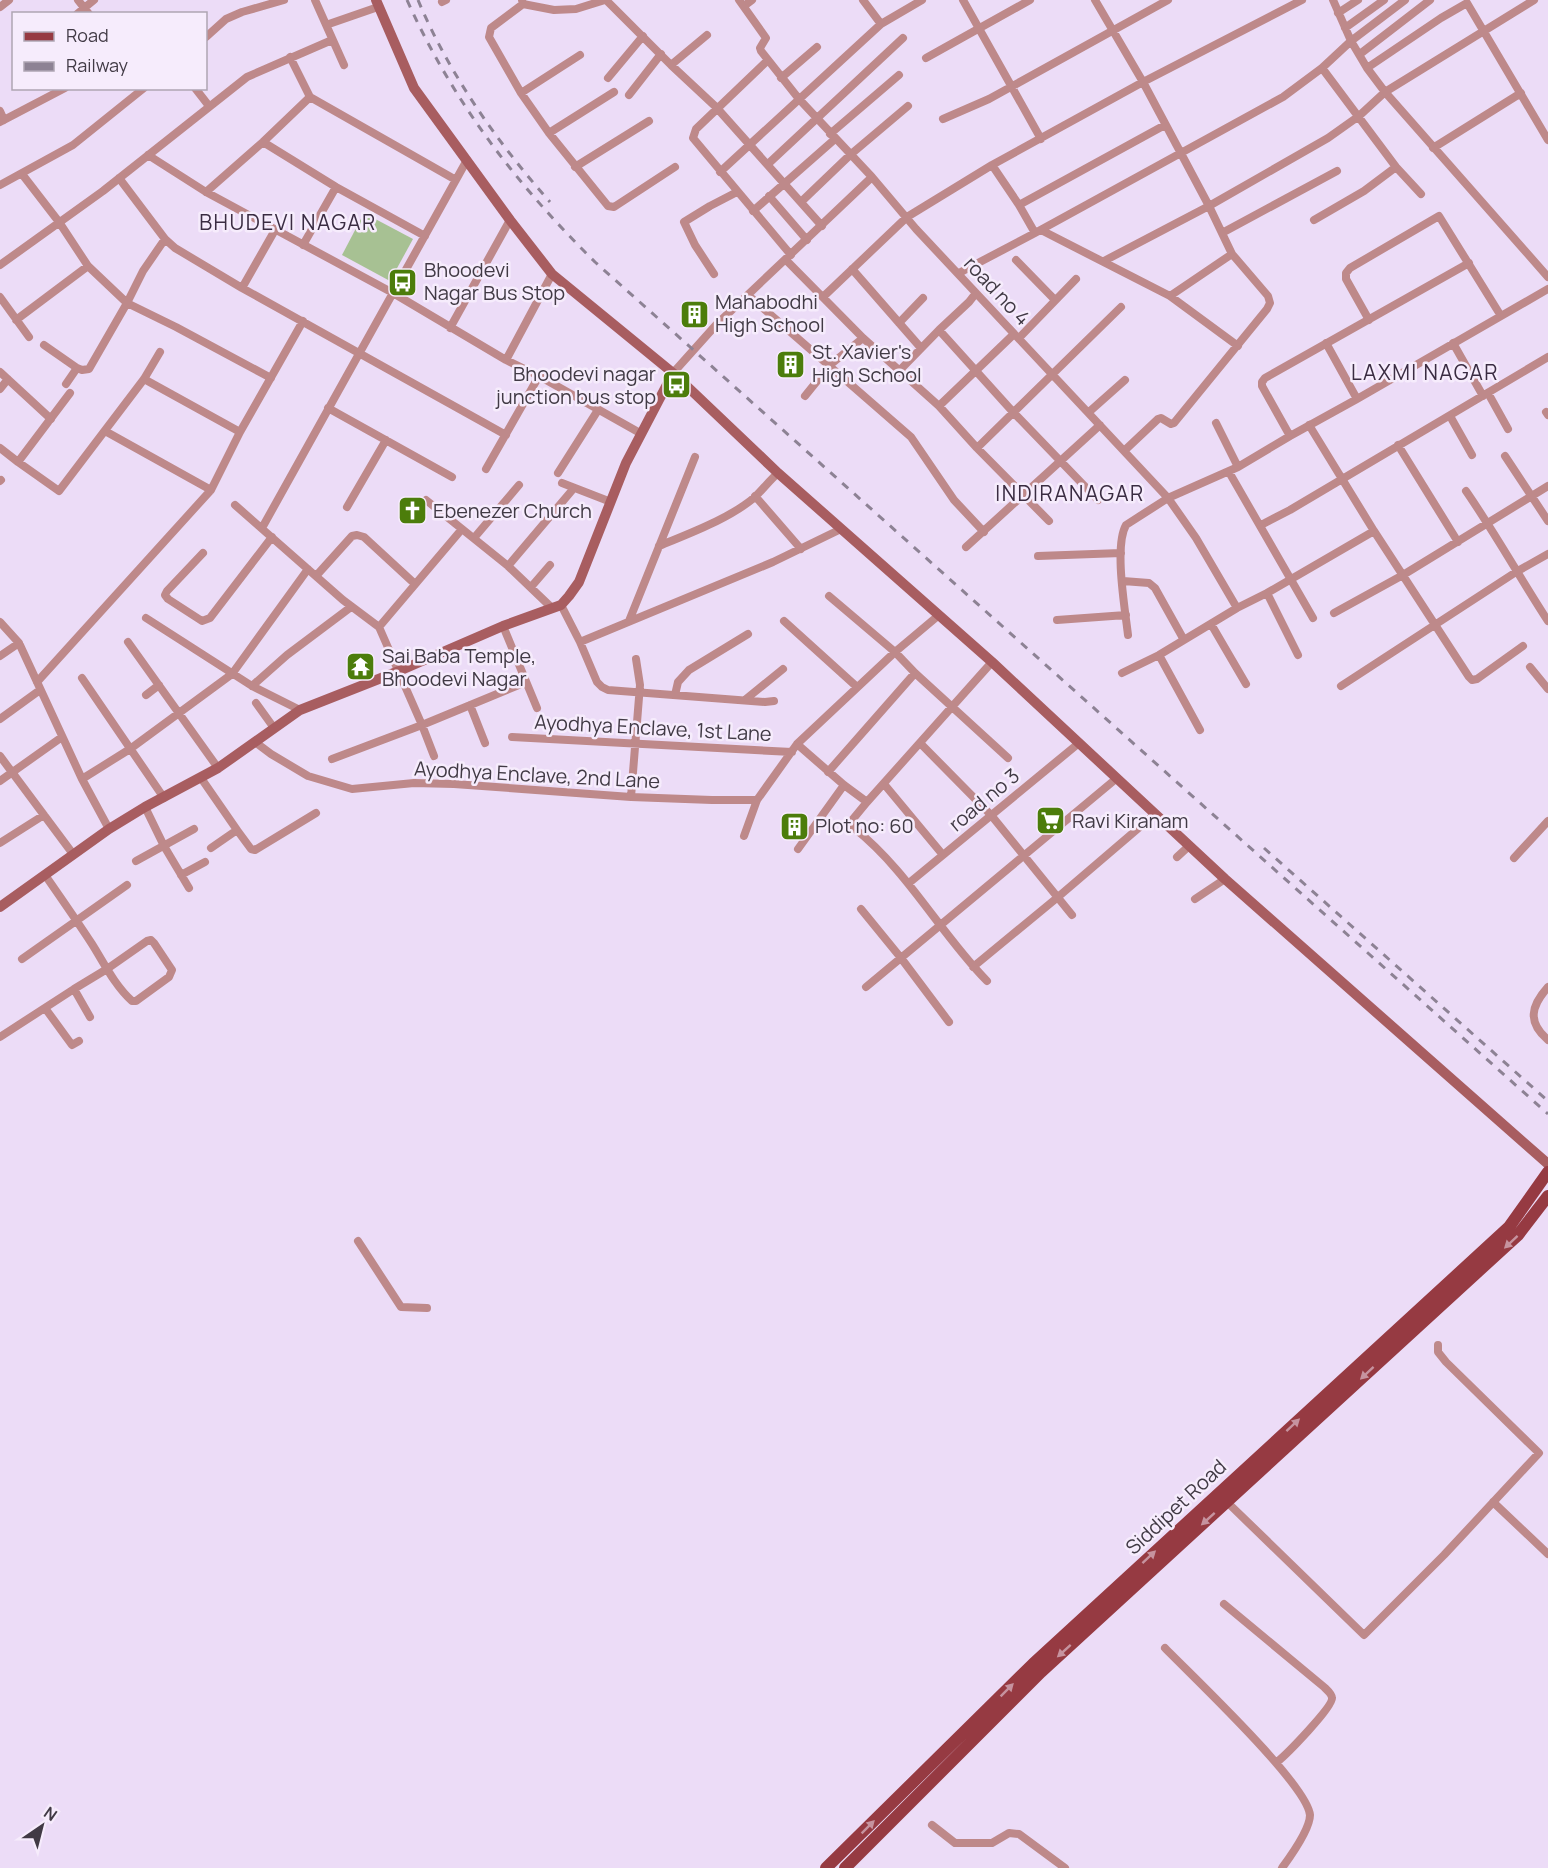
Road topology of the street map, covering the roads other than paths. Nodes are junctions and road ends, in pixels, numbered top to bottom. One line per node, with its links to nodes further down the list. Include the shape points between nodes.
1 (9, 0): 24 (street)
2 (78, 0): 25 (street)
3 (94, 0): 25 (street)
4 (284, 0): 34 (street, via 226,19)
5 (315, 0): 28 (street)
6 (605, 0): 21 (street, via 576,9 554,10); 35 (street)
7 (752, 0): 23 (street)
8 (863, 0): 27 (street)
9 (921, 0): 27 (street)
10 (963, 0): 29 (street)
11 (1030, 0): 29 (street)
12 (1095, 0): 31 (street)
13 (1168, 0): 31 (street)
14 (1302, 0): 53 (street)
15 (1333, 0): 26 (street)
16 (1358, 0): 26 (street)
17 (1384, 0): 30 (street)
18 (1405, 0): 38 (street)
19 (1430, 0): 41 (street)
20 (1534, 0): 32 (street)
21 (522, 2): 60 (street, via 489,33)
22 (377, 3): 28 (street); 85 (street, via 414,88)
23 (741, 3): 45 (street, via 766,38 760,48)
24 (0, 7)
25 (83, 12)
26 (1338, 13): 30 (street)
27 (881, 24): 64 (street)
28 (326, 25): 37 (street)
29 (979, 28): 44 (street); 54 (street)
30 (1345, 28): 38 (street)
31 (1113, 31): 53 (street); 54 (street)
32 (1484, 31): 49 (street, via 1467,3); 59 (street); 61 (street)
33 (707, 35): 47 (street)
34 (207, 36)
35 (643, 36): 40 (street); 51 (street)
36 (903, 38): 70 (street)
37 (332, 40): 43 (street); 46 (street)
38 (1351, 41): 41 (street); 48 (street)
39 (817, 47): 52 (street)
40 (660, 54): 47 (street); 62 (street)
41 (1360, 54): 49 (street)
42 (580, 55): 60 (street)
43 (290, 57): 63 (street); 66 (street, via 247,76)
44 (926, 58)
45 (767, 60): 52 (street, road no 4); 67 (street)
46 (344, 65)
47 (671, 65): 67 (street)
48 (1322, 68): 69 (street); 82 (street, via 1283,97)
49 (1367, 68): 59 (street)
50 (899, 75): 76 (street)
51 (608, 78)
52 (781, 78): 64 (street, road no 4)
53 (1143, 82): 74 (street); 77 (street)
54 (1012, 86): 71 (street); 77 (street)
55 (61, 90): 72 (street)
56 (142, 90): 93 (street, via 73,145)
57 (197, 90): 66 (street)
58 (614, 92): 75 (street)
59 (1386, 92): 69 (street); 81 (street)
60 (521, 93): 75 (street)
61 (1521, 93): 78 (street); 81 (street)
62 (628, 95)
63 (310, 97): 79 (street); 96 (street)
64 (799, 99): 70 (street, road no 4); 80 (street)
65 (908, 105): 84 (street)
66 (209, 106): 83 (street)
67 (716, 107): 80 (street); 92 (street, via 693,138)
68 (0, 111): 72 (street)
69 (1359, 116): 90 (street); 106 (street)
70 (818, 119): 76 (street, road no 4); 86 (street)
71 (943, 119)
72 (2, 121)
73 (649, 121): 88 (street)
74 (1165, 125): 82 (street); 105 (street)
75 (549, 133): 88 (street)
76 (833, 136): 84 (street, road no 4); 97 (street)
77 (1041, 138): 87 (street)
78 (1548, 140)
79 (263, 142): 99 (street); 100 (street)
80 (751, 144): 86 (street); 92 (street)
81 (1433, 148): 131 (street)
82 (1180, 154): 106 (street); 114 (street)
83 (148, 155): 95 (street); 100 (street)
84 (849, 155): 94 (street, road no 4); 104 (street)
85 (467, 160): 96 (street); 109 (street)
86 (768, 164): 97 (street)
87 (992, 165): 105 (street); 108 (street)
88 (575, 167): 89 (street, via 611,207)
89 (675, 167)
90 (1396, 167): 102 (street); 110 (street)
91 (1337, 171): 115 (street)
92 (720, 172): 101 (street)
93 (22, 174): 98 (street); 111 (street)
94 (872, 177): 108 (street, road no 4); 112 (street)
95 (119, 178): 111 (street); 117 (street)
96 (456, 180): 116 (street)
97 (784, 184): 103 (street); 104 (street)
98 (0, 185)
99 (336, 187): 116 (street); 119 (street)
100 (206, 192): 113 (street)
101 (737, 192): 107 (street); 130 (street, via 684,222)
102 (1421, 194)
103 (770, 196): 107 (street); 118 (street)
104 (801, 202): 112 (street)
105 (1019, 205): 114 (street)
106 (1209, 206): 115 (street); 123 (street)
107 (753, 211): 121 (street)
108 (907, 217): 127 (street); 128 (street, road no 4)
109 (510, 220): 129 (street); 150 (street)
110 (1314, 220)
111 (59, 222): 125 (street); 126 (street)
112 (822, 226): 118 (street)
113 (275, 230): 119 (street); 133 (street)
114 (1038, 232): 123 (street); 128 (street)
115 (1222, 233): 120 (street)
116 (425, 236): 135 (street)
117 (165, 239): 133 (street); 143 (street)
118 (807, 240): 121 (street)
119 (303, 245): 135 (street)
120 (1232, 254): 138 (street); 158 (street, via 1270,303)
121 (789, 258): 137 (street); 140 (street)
122 (1016, 260): 142 (street)
123 (1104, 261): 138 (street)
124 (1469, 263): 145 (street); 147 (street); 147 (street, via 1439,216 1346,273)
125 (0, 265)
126 (88, 266): 143 (street); 146 (street)
127 (852, 269): 140 (street); 149 (street)
128 (959, 273): 136 (street, road no 4)
129 (552, 274): 163 (street); 169 (street)
130 (714, 274)
131 (1548, 278)
132 (1076, 279): 142 (street)
133 (242, 288): 148 (street)
134 (1548, 289): 145 (street)
135 (393, 293): 150 (street); 161 (street)
136 (976, 293): 151 (street); 152 (street, road no 4)
137 (749, 296): 164 (street); 169 (street, via 716,325)
138 (1170, 296): 158 (street)
139 (0, 297): 146 (street)
140 (823, 297): 154 (street)
141 (923, 298): 149 (street)
142 (1055, 300): 152 (street)
143 (127, 303): 165 (street, via 89,369); 172 (street)
144 (1121, 307): 170 (street)
145 (1501, 316): 156 (street)
146 (16, 320): 153 (street)
147 (1369, 320): 155 (street)
148 (303, 321): 161 (street); 172 (street)
149 (899, 322): 159 (street)
150 (450, 328): 163 (street)
151 (939, 330): 159 (street); 167 (street)
152 (1016, 336): 167 (street); 170 (street, road no 4)
153 (29, 337)
154 (863, 338): 164 (street); 166 (street)
155 (1326, 343): 181 (street); 197 (street, via 1262,382)
156 (1453, 343): 179 (street); 181 (street)
157 (44, 345): 165 (street)
158 (1238, 346): 202 (street, via 1174,423 1158,419)
159 (921, 348): 166 (street)
160 (160, 352): 174 (street)
161 (359, 352): 183 (street); 196 (street)
162 (1548, 357): 179 (street)
163 (506, 360): 171 (street)
164 (830, 365): 180 (street); 238 (street, via 911,437 954,500)
165 (77, 368): 176 (street)
166 (900, 370): 182 (street)
167 (976, 371): 182 (street); 185 (street)
168 (0, 372): 173 (street)
169 (673, 373): 195 (street); 212 (street)
170 (1052, 373): 185 (street); 186 (street, road no 4)
171 (539, 376): 184 (street); 196 (street)
172 (271, 378): 194 (street)
173 (8, 379): 177 (street); 188 (street)
174 (144, 379): 193 (street); 194 (street)
175 (1125, 380): 186 (street)
176 (66, 384)
177 (0, 388)
178 (70, 393): 188 (street)
179 (1485, 395): 187 (street); 192 (street)
180 (805, 396)
181 (1357, 399): 191 (street)
182 (939, 406): 200 (street)
183 (328, 408): 198 (street); 234 (street)
184 (598, 410): 195 (street); 210 (street)
185 (1013, 412): 200 (street); 206 (street)
186 (1089, 412): 190 (street, road no 4)
187 (1450, 416): 199 (street); 203 (street)
188 (51, 419): 207 (street)
189 (1216, 423): 208 (street)
190 (1100, 425): 202 (street, road no 4); 206 (street)
191 (1309, 425): 197 (street); 214 (street)
192 (1508, 429)
193 (105, 431): 207 (street, via 59,491); 219 (street)
194 (240, 432): 219 (street)
195 (640, 433): 227 (street)
196 (506, 435): 209 (street)
197 (1290, 436): 208 (street)
198 (386, 440): 213 (street); 229 (street)
199 (1398, 445): 214 (street); 241 (street)
200 (977, 447): 221 (street)
201 (0, 448): 207 (street)
202 (1124, 451): 224 (street, road no 4)
203 (1472, 454)
204 (1505, 456): 223 (street)
205 (694, 457): 242 (street)
206 (1061, 461): 221 (street); 226 (street)
207 (18, 462)
208 (1238, 467): 211 (street)
209 (486, 469)
210 (558, 472)
211 (1229, 472): 224 (street); 233 (street)
212 (778, 473): 222 (street); 236 (street)
213 (452, 477)
214 (1341, 478): 233 (street); 237 (street)
215 (562, 483): 218 (street)
216 (519, 484): 240 (street)
217 (1548, 486): 223 (street)
218 (574, 488): 227 (street); 250 (street)
219 (211, 490): 301 (street)
220 (1466, 491): 232 (street)
221 (1023, 495): 231 (street); 238 (street)
222 (755, 496): 242 (street, via 740,508); 244 (street)
223 (1532, 496): 230 (street); 232 (street)
224 (1168, 498): 246 (street, via 1126,525); 263 (street, road no 4)
225 (426, 500): 235 (street)
226 (1098, 500)
227 (611, 502): 262 (street, via 579,582)
228 (235, 505): 234 (street)
229 (348, 507)
230 (1548, 521)
231 (1049, 522)
232 (1488, 523): 241 (street); 252 (street)
233 (1261, 525): 256 (street)
234 (262, 528): 239 (street)
235 (462, 529): 240 (street); 257 (street)
236 (841, 529): 244 (street); 265 (street)
237 (1374, 531): 253 (street); 256 (street)
238 (984, 532): 243 (street)
239 (272, 537): 245 (street, via 210,618 202,621 165,595); 251 (street)
240 (474, 538): 250 (street)
241 (1458, 542): 253 (street)
242 (659, 546): 270 (street)
243 (966, 547)
244 (801, 549): 270 (street)
245 (203, 553)
246 (1121, 553): 248 (street); 255 (street)
247 (1548, 554): 252 (street)
248 (1038, 556)
249 (550, 565): 258 (street)
250 (508, 566): 258 (street)
251 (308, 569): 254 (street); 296 (street)
252 (1516, 572): 272 (street); 275 (street)
253 (1403, 575): 264 (street); 275 (street)
254 (316, 576): 257 (street, via 357,535); 261 (street)
255 (1123, 580): 266 (street); 280 (street, via 1149,583 1155,588)
256 (1291, 580): 259 (street); 268 (street)
257 (415, 584): 277 (street)
258 (531, 587): 262 (street)
259 (1267, 594): 263 (street); 287 (street)
260 (830, 596): 285 (street)
261 (351, 607): 277 (street); 302 (street)
262 (556, 607): 276 (street); 282 (street)
263 (1237, 608): 274 (street)
264 (1334, 613)
265 (939, 615): 285 (street); 290 (street)
266 (1126, 615): 269 (street); 279 (street)
267 (146, 618): 296 (street)
268 (1313, 618)
269 (1057, 620)
270 (629, 621): 282 (street)
271 (784, 621): 304 (street)
272 (1548, 621)
273 (0, 622): 283 (street)
274 (1211, 624): 280 (street); 299 (street)
275 (1434, 625): 284 (street, via 1472,680); 303 (street)
276 (503, 626): 293 (street); 298 (street)
277 (379, 627): 293 (street)
278 (748, 634): 307 (street, via 689,670 678,682)
279 (1128, 635)
280 (1184, 640): 286 (street)
281 (128, 642): 300 (street)
282 (580, 642): 306 (street, via 602,687)
283 (19, 643): 288 (street); 301 (street)
284 (1523, 646)
285 (895, 652): 294 (street); 304 (street)
286 (1159, 655): 295 (street); 320 (street)
287 (1298, 655)
288 (0, 656)
289 (636, 659): 306 (street)
290 (992, 662): 313 (street); 327 (street)
291 (1530, 667): 305 (street)
292 (783, 669): 309 (street)
293 (399, 671): 315 (street); 318 (street)
294 (915, 673): 313 (street); 337 (street)
295 (1122, 673)
296 (232, 674): 302 (street); 316 (street)
297 (82, 678): 329 (street)
298 (526, 682): 312 (street); 314 (street)
299 (1246, 684)
300 (159, 685): 308 (street); 316 (street)
301 (38, 686): 317 (street); 321 (street)
302 (252, 686): 315 (street)
303 (1341, 686)
304 (856, 687): 328 (street)
305 (1548, 689)
306 (640, 692): 307 (street); 325 (street)
307 (675, 694): 309 (street)
308 (146, 695)
309 (746, 699): 310 (street)
310 (774, 700)
311 (255, 703): 319 (street)
312 (470, 705): 318 (street); 324 (street)
313 (952, 707): 326 (street); 333 (street)
314 (537, 708)
315 (300, 710): 319 (street)
316 (179, 712): 329 (street); 335 (street)
317 (0, 719)
318 (422, 725): 332 (street); 334 (street)
319 (274, 728): 323 (street)
320 (1200, 730)
321 (62, 737): 336 (street); 340 (street)
322 (512, 737): 325 (street, Ayodhya Enclave, 1st Lane)
323 (255, 742): 335 (street); 344 (street, Ayodhya Enclave, 2nd Lane, via 308,776 352,789 414,783)
324 (485, 743)
325 (636, 743): 330 (street, Ayodhya Enclave, 1st Lane); 344 (street)
326 (920, 743): 342 (street); 352 (street)
327 (1079, 743): 339 (street); 352 (street, road no 3)
328 (797, 744): 330 (street); 337 (street)
329 (130, 749): 340 (street); 345 (street)
330 (792, 752): 346 (street)
331 (0, 756): 336 (street)
332 (434, 756)
333 (1008, 758)
334 (332, 759)
335 (218, 768): 338 (street)
336 (12, 772): 341 (street); 351 (street)
337 (828, 772): 343 (street)
338 (201, 778): 345 (street); 356 (street)
339 (1117, 778): 350 (street); 365 (street)
340 (82, 779): 355 (street)
341 (0, 781)
342 (884, 784): 347 (street); 364 (street)
343 (844, 785): 347 (street); 362 (street)
344 (631, 796): 346 (street, Ayodhya Enclave, 2nd Lane)
345 (164, 798): 348 (street)
346 (757, 801): 357 (street)
347 (867, 802): 373 (street, via 851,823)
348 (145, 807): 355 (street); 359 (street)
349 (316, 813): 356 (street, via 255,850)
350 (1155, 814): 360 (street); 376 (street)
351 (44, 815): 358 (street); 363 (street)
352 (991, 815): 364 (street, road no 3); 365 (street)
353 (1548, 821): 367 (street)
354 (194, 829): 359 (street)
355 (109, 830): 363 (street)
356 (237, 830): 361 (street)
357 (744, 836)
358 (0, 843)
359 (164, 846): 368 (street); 371 (street)
360 (1189, 846): 366 (street); 372 (street)
361 (211, 849)
362 (798, 849)
363 (74, 854): 370 (street)
364 (943, 855): 373 (street, road no 3)
365 (1025, 855): 376 (street); 382 (street)
366 (1177, 857)
367 (1514, 858)
368 (136, 861)
369 (205, 862): 371 (street)
370 (45, 875): 378 (street); 381 (street)
371 (181, 875): 375 (street)
372 (1225, 879): 377 (street); 397 (street)
373 (909, 883): 382 (street)
374 (127, 885): 381 (street)
375 (189, 888)
376 (1058, 897): 380 (street); 385 (street)
377 (1195, 898)
378 (0, 907)
379 (861, 909): 383 (street)
380 (1072, 915)
381 (76, 920): 384 (street); 386 (street)
382 (941, 925): 383 (street); 385 (street)
383 (901, 958): 388 (street); 393 (street)
384 (22, 959)
385 (973, 967): 387 (street)
386 (107, 969): 386 (street, via 129,998 136,1001 169,977 172,970 151,940); 390 (street)
387 (987, 981)
388 (866, 987)
389 (1548, 987): 395 (street, via 1533,1009 1540,1034)
390 (74, 989): 391 (street); 392 (street)
391 (45, 1008): 394 (street); 396 (street, via 72,1045)
392 (90, 1017)
393 (948, 1022)
394 (0, 1037)
395 (1548, 1040)
396 (79, 1041)
397 (1548, 1164)
398 (1548, 1172): 410 (main road, Siddipet Road, one-way to 398, via 1041,1656 1509,1227)
399 (1548, 1196): 403 (main road, Siddipet Road, one-way to 403, via 1518,1235)
400 (358, 1241): 401 (street, via 401,1307)
401 (427, 1308)
402 (1438, 1345): 404 (street, via 1446,1362 1539,1453)
403 (1227, 1502): 404 (street, via 1364,1635); 411 (main road, Siddipet Road, one-way to 411, via 1041,1672)
404 (1493, 1502): 405 (street)
405 (1548, 1554)
406 (1224, 1605): 408 (street, via 1332,1697 1322,1715)
407 (1165, 1648): 408 (street)
408 (1277, 1762): 413 (street, via 1310,1813 1307,1827)
409 (932, 1825): 412 (street, via 955,1843 992,1843 1009,1833 1019,1834)
410 (826, 1868)
411 (845, 1868)
412 (1065, 1868)
413 (1282, 1868)

